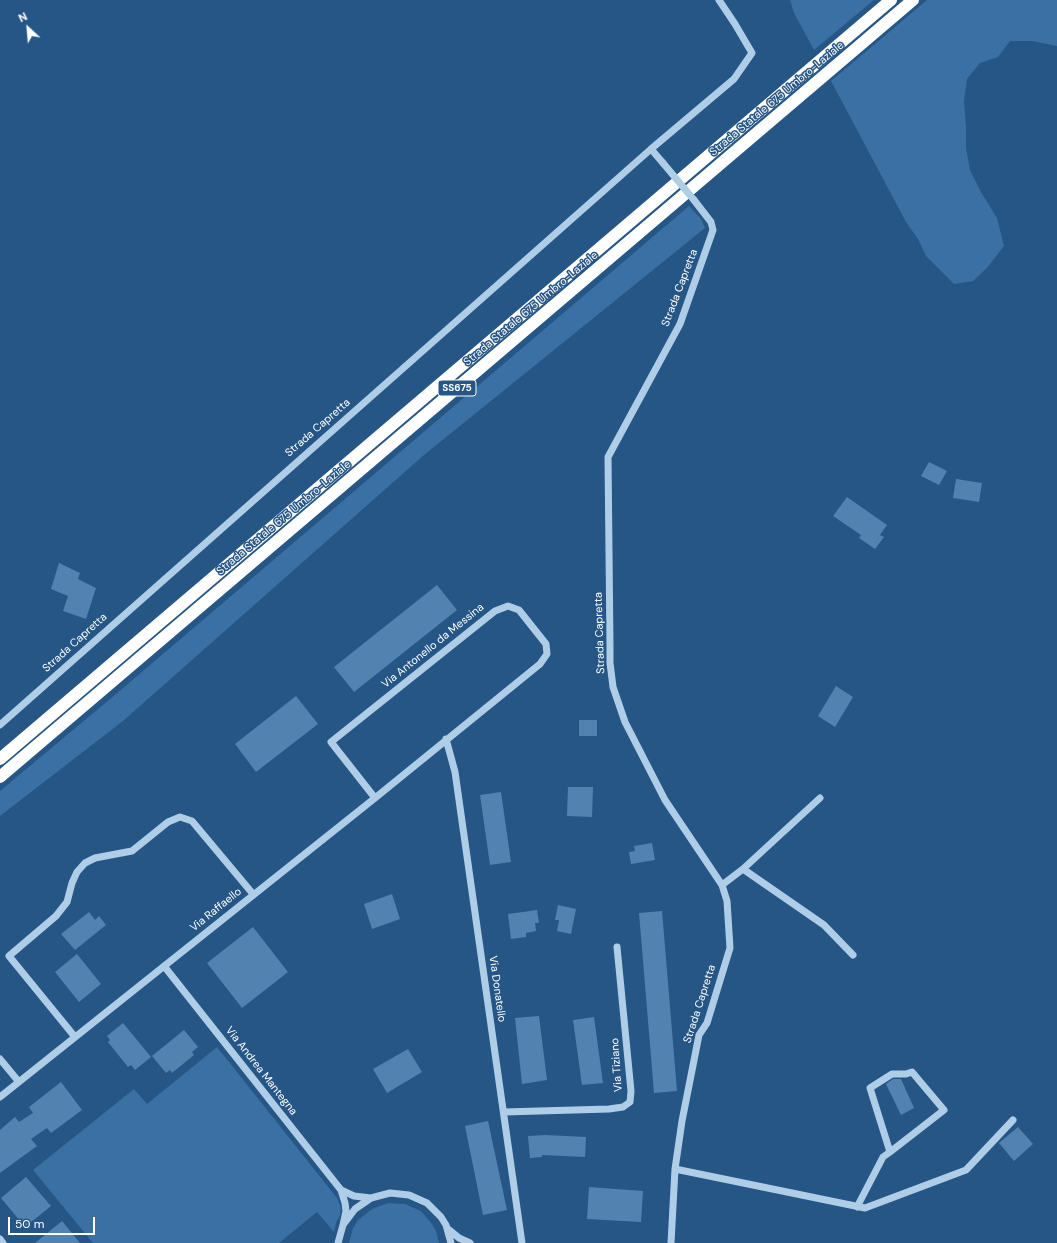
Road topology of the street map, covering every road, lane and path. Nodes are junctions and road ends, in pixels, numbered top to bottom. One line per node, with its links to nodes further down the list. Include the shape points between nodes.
1 (719, 0): 4 (street, Strada Capretta, via 752,54 734,79)
2 (891, 0): 7 (highway, Strada Statale 675 Umbro-Laziale / SS675)
3 (914, 0): 8 (highway, Strada Statale 675 Umbro-Laziale / SS675)
4 (652, 149): 5 (street, Strada Capretta); 12 (street, Strada Capretta, bridge, via 711,222 713,230 680,324 608,457 610,663 613,687 625,722 665,800)
5 (0, 725)
6 (446, 739): 9 (street, Via Raffaello); 9 (street, Via Antonello da Messina, via 540,664 547,654 546,644 518,610 508,606 495,610 331,742); 21 (street, Via Donatello, via 455,772)
7 (0, 759)
8 (0, 777)
9 (375, 798): 13 (street, Via Raffaello)
10 (820, 798): 11 (street)
11 (744, 869): 12 (street); 15 (street, via 824,925)
12 (722, 885): 24 (street, Strada Capretta, via 727,901 730,948 707,1023 699,1035)
13 (253, 894): 16 (street, Via Raffaello); 17 (street, via 192,821 180,817 168,822 132,851 95,858 85,863 77,872 67,902 56,916 9,956)
14 (617, 947): 21 (street, Via Tiziano, via 630,1102 623,1107 609,1109)
15 (854, 955)
16 (164, 966): 17 (street, Via Raffaello); 25 (street, Via Andrea Mantegna)
17 (75, 1037): 19 (street, Via Raffaello)
18 (0, 1059): 19 (street)
19 (19, 1082): 20 (street, Via Raffaello)
20 (0, 1097)
21 (504, 1112): 35 (street, Via Donatello)
22 (1013, 1120): 27 (street, via 966,1170 865,1208)
23 (890, 1152): 23 (street, via 944,1110 912,1072 892,1074 870,1088); 27 (street, via 883,1157)
24 (675, 1169): 27 (street); 36 (street, Strada Capretta)
25 (341, 1190): 26 (street, via 354,1196); 28 (street, Via Andrea Mantegna, via 346,1210)
26 (371, 1198): 28 (street, via 355,1209); 29 (street, via 390,1193 418,1198 431,1206)
27 (857, 1207)
28 (343, 1225): 32 (street)
29 (446, 1225): 33 (street); 34 (street, via 454,1234)
30 (0, 1239): 31 (street)
31 (3, 1243)
32 (338, 1243)
33 (451, 1243)
34 (470, 1243)
35 (522, 1243)
36 (671, 1243)

